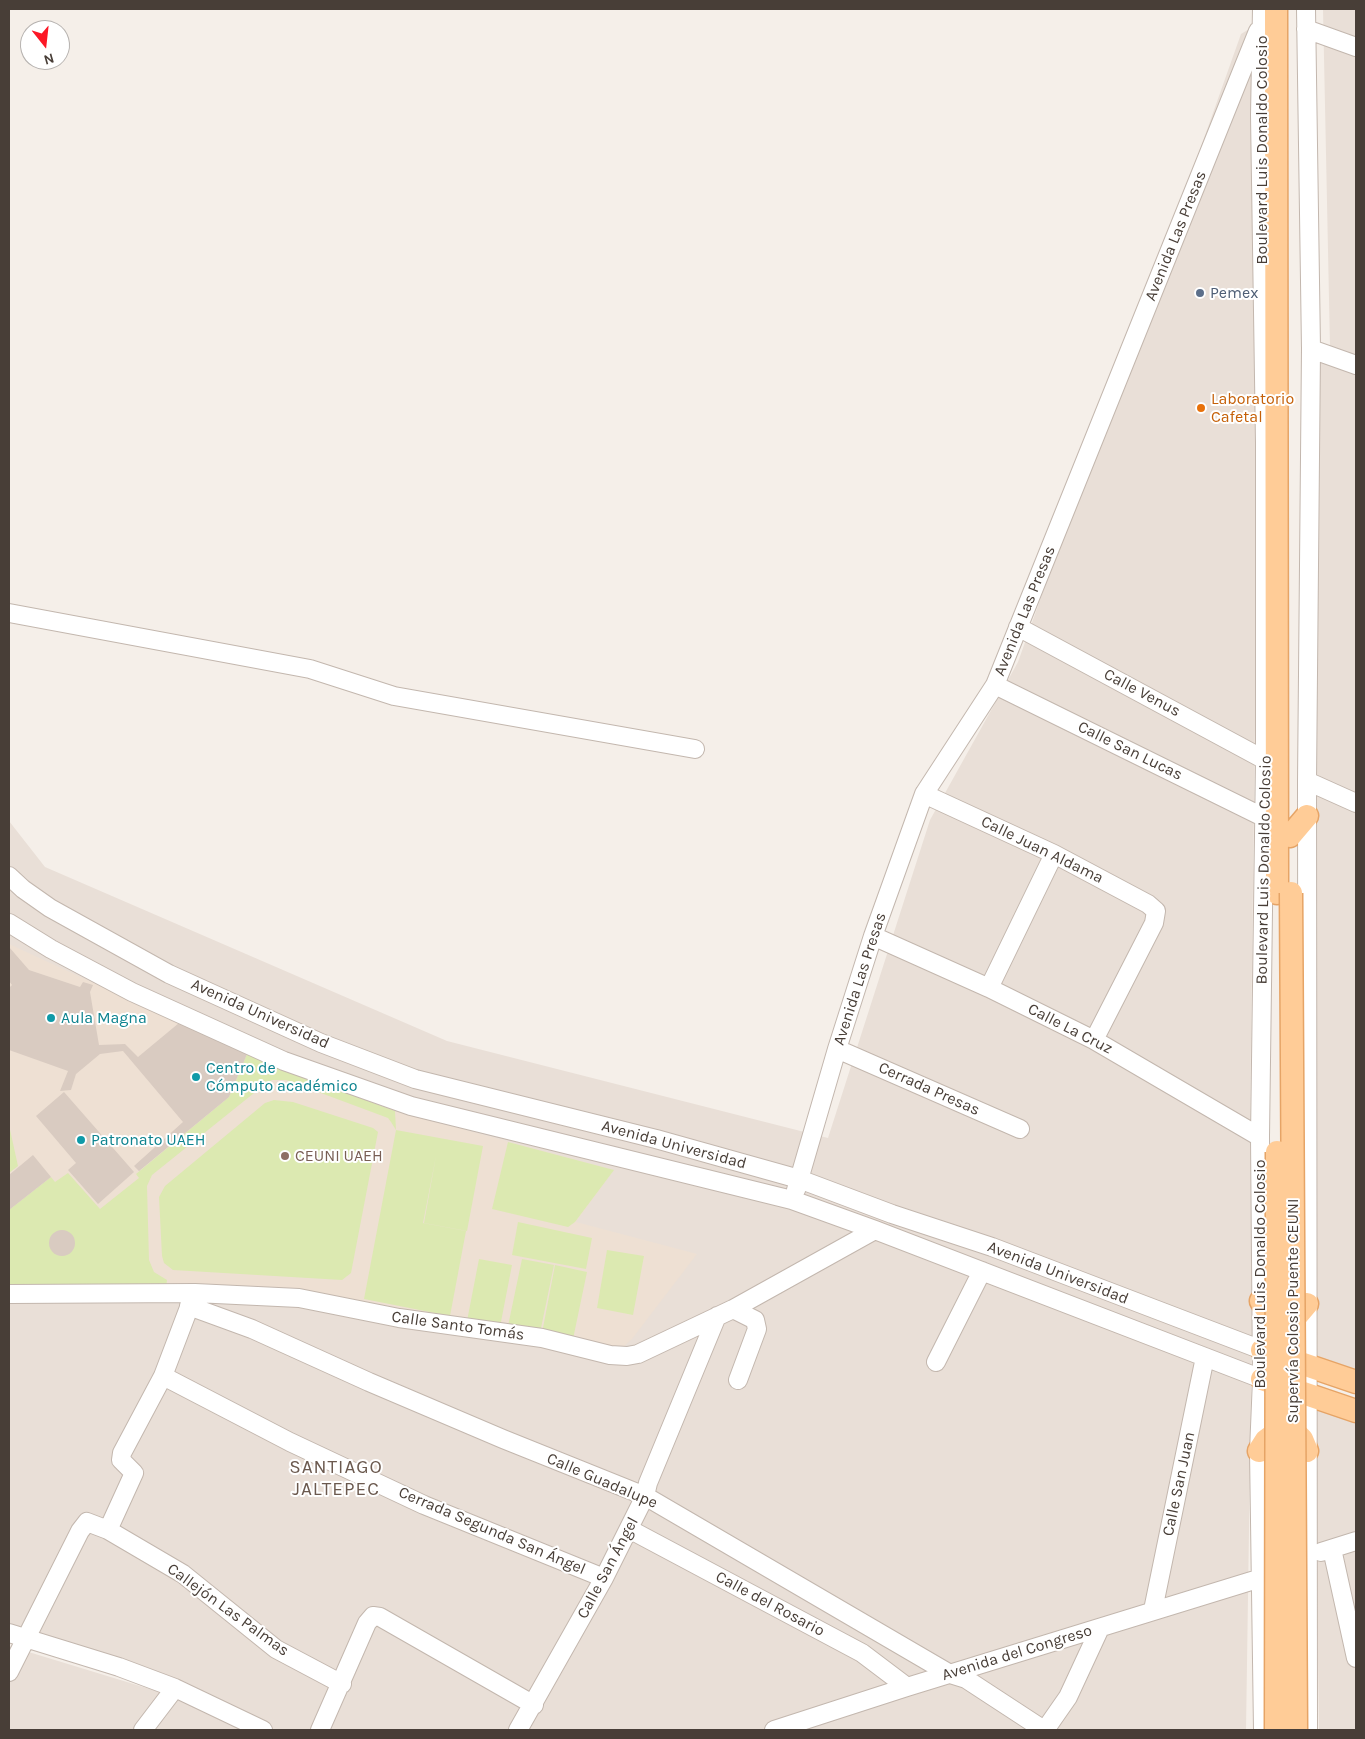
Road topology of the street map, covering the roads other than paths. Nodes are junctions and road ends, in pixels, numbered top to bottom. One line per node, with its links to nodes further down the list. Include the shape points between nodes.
1 (1289, 9): 17 (main road)
2 (1306, 9): 4 (street)
3 (1267, 13): 9 (street, Avenida Las Presas); 12 (street, Boulevard Luis Donaldo Colosio, via 1260,115); 17 (main road)
4 (1306, 29): 5 (street); 6 (street)
5 (1356, 47)
6 (1311, 349): 7 (street); 13 (street)
7 (1356, 365)
8 (9, 613): 11 (street, via 310,669 394,696)
9 (1018, 627): 10 (street, Avenida Las Presas); 12 (street, Calle Venus)
10 (995, 685): 14 (street, Avenida Las Presas); 17 (street, Calle San Lucas)
11 (695, 749)
12 (1265, 760): 17 (street, Boulevard Luis Donaldo Colosio)
13 (1307, 781): 15 (street); 16 (street)
14 (924, 794): 18 (street, Calle Juan Aldama); 22 (street, Avenida Las Presas)
15 (1356, 803)
16 (1307, 816): 17 (main road); 35 (street)
17 (1278, 829): 20 (main road); 27 (street, Boulevard Luis Donaldo Colosio)
18 (1054, 854): 23 (street); 24 (street, Calle Juan Aldama, via 1156,911 1154,923)
19 (9, 876): 28 (street, Avenida Universidad, via 50,908 169,974 321,1043 415,1078 656,1139)
20 (1284, 893): 74 (main road, Supervía Colosio Puente CEUNI, bridge); 75 (main road, Supervía Colosio Puente CEUNI, bridge)
21 (9, 923): 29 (street, Avenida Universidad, via 132,992 284,1061 393,1100)
22 (873, 936): 23 (street, Calle La Cruz); 25 (street, Avenida Las Presas)
23 (989, 988): 24 (street, Calle La Cruz)
24 (1094, 1040): 27 (street, Calle La Cruz)
25 (837, 1049): 26 (street, Cerrada Presas); 28 (street, Avenida Las Presas)
26 (1020, 1129)
27 (1260, 1137): 34 (street, Boulevard Luis Donaldo Colosio)
28 (799, 1180): 29 (street, Avenida Las Presas); 37 (street, Avenida Universidad, via 992,1247)
29 (792, 1200): 30 (street, Avenida Universidad)
30 (875, 1230): 31 (street, Avenida Universidad); 36 (street, Calle Santo Tomás)
31 (982, 1271): 38 (street, Avenida Universidad); 39 (street)
32 (9, 1294): 33 (street, Calle Santo Tomás)
33 (192, 1300): 36 (street, Calle Santo Tomás, via 299,1298 399,1318 542,1338 610,1355 627,1356 638,1354); 41 (street); 49 (street, Calle Guadalupe, via 503,1440)
34 (1261, 1301): 35 (main road, via 1271,1316 1280,1320 1296,1317); 37 (street, Boulevard Luis Donaldo Colosio)
35 (1307, 1304): 40 (street)
36 (725, 1312): 43 (street, via 755,1320 757,1329); 49 (street, Calle San Ángel)
37 (1262, 1350): 40 (main road, Avenida Universidad); 42 (street, Boulevard Luis Donaldo Colosio)
38 (1205, 1357): 42 (street, Avenida Universidad); 57 (street, Calle San Juan)
39 (936, 1362)
40 (1307, 1365): 44 (main road, Avenida Universidad); 45 (street)
41 (163, 1376): 51 (street, via 122,1452 121,1460 134,1473); 55 (street, Cerrada Segunda San Ángel, via 290,1442 416,1500)
42 (1262, 1379): 45 (main road, Avenida Universidad); 47 (street, Boulevard Luis Donaldo Colosio)
43 (738, 1380)
44 (1356, 1382)
45 (1307, 1395): 46 (main road, Avenida Universidad); 48 (street)
46 (1356, 1411)
47 (1259, 1451): 48 (main road, via 1270,1436 1281,1429 1296,1433); 56 (street, Boulevard Luis Donaldo Colosio)
48 (1307, 1451): 54 (street)
49 (645, 1496): 50 (street, Calle San Ángel); 62 (street, Calle Guadalupe)
50 (629, 1529): 55 (street, Calle San Ángel); 64 (street, Calle del Rosario, via 862,1653)
51 (108, 1530): 59 (street, Callejón Las Palmas, via 87,1522); 63 (street, Callejón Las Palmas, via 183,1574 276,1648)
52 (1356, 1541): 53 (street)
53 (1332, 1549): 54 (street); 60 (street)
54 (1307, 1556): 76 (street)
55 (604, 1578): 66 (street, Calle San Ángel)
56 (1261, 1578): 57 (street, Avenida del Congreso); 73 (street, Boulevard Luis Donaldo Colosio)
57 (1153, 1610): 58 (street, Avenida del Congreso)
58 (1100, 1628): 62 (street, Avenida del Congreso); 72 (street, via 1068,1697)
59 (17, 1636): 61 (street); 65 (street)
60 (1356, 1658)
61 (9, 1672)
62 (950, 1674): 64 (street, Avenida del Congreso); 72 (street, Calle Guadalupe, via 966,1678)
63 (342, 1684): 66 (street, via 367,1623 373,1616 380,1617); 69 (street)
64 (907, 1687): 71 (street, Avenida del Congreso)
65 (175, 1688): 67 (street); 68 (street)
66 (534, 1705): 70 (street, Calle San Ángel)
67 (143, 1730)
68 (263, 1730)
69 (320, 1730)
70 (518, 1730)
71 (774, 1730)
72 (1044, 1730)
73 (1263, 1730)
74 (1276, 1730)
75 (1296, 1730)
76 (1308, 1730)

